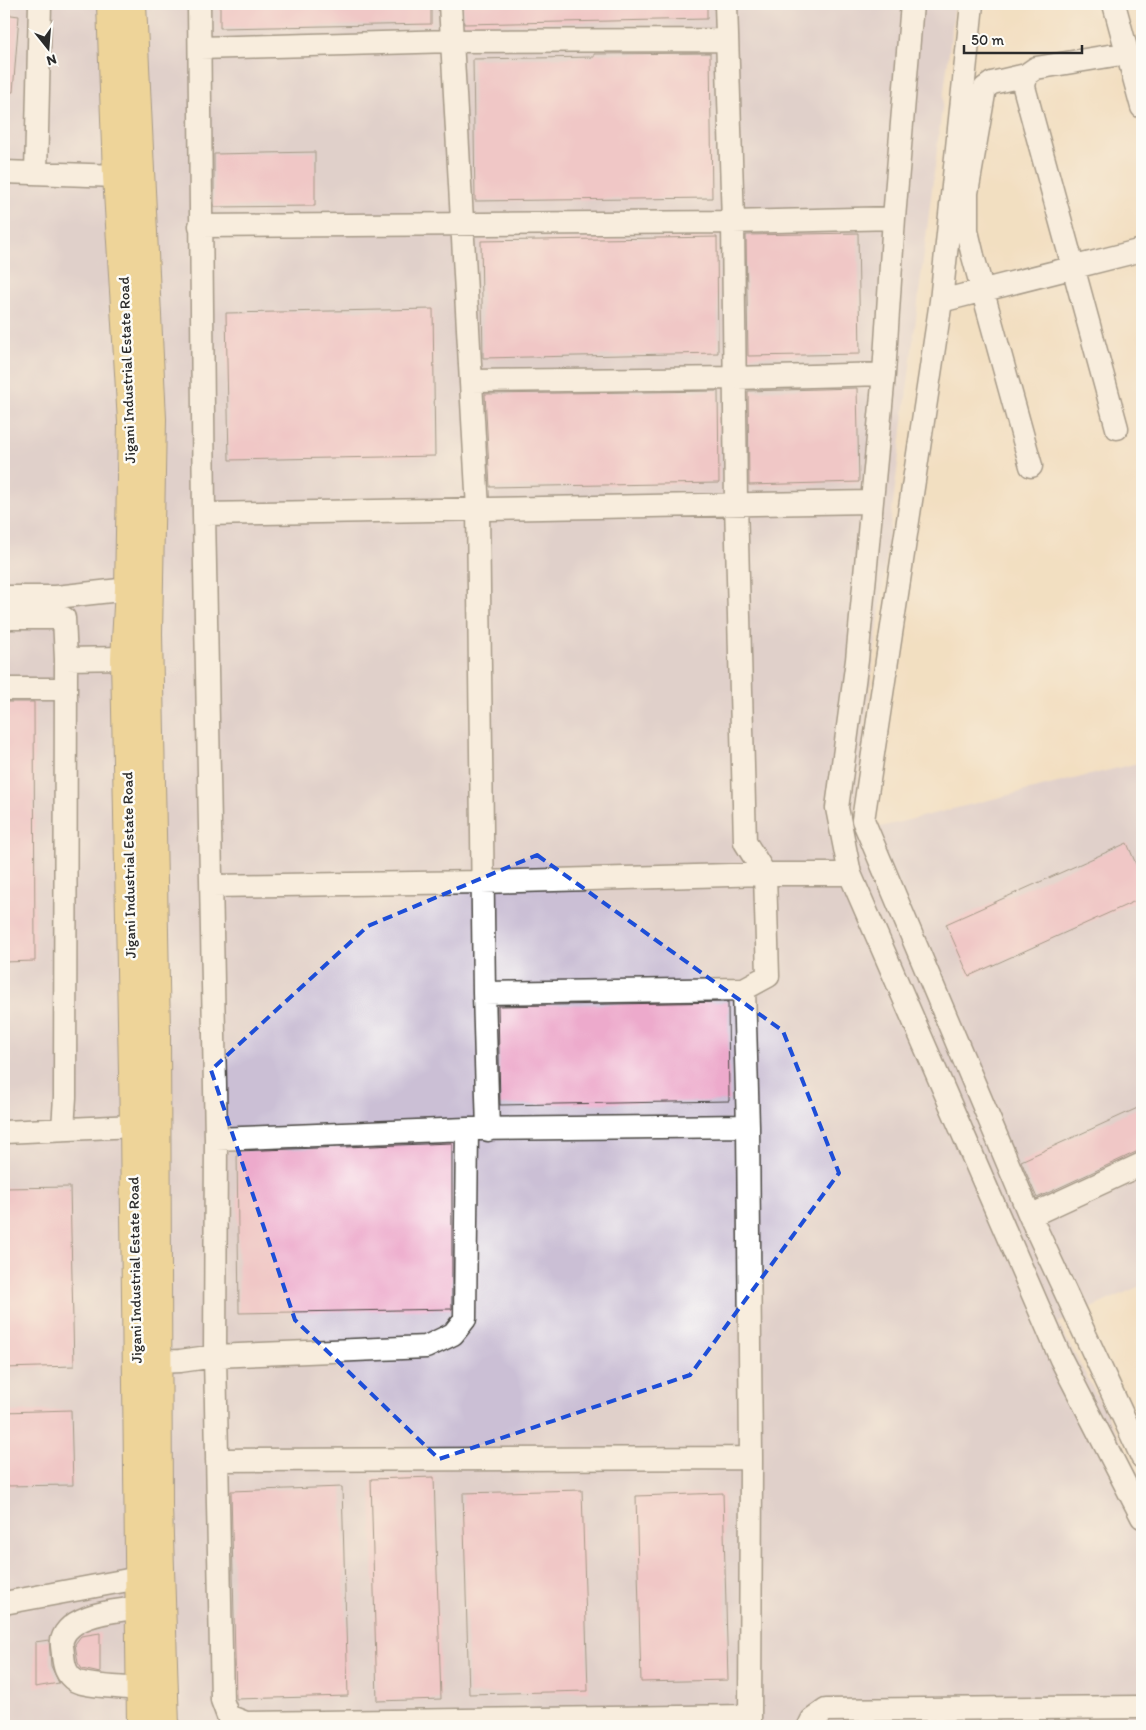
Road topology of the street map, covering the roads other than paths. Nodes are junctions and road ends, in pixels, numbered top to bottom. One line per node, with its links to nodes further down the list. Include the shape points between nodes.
1 (40, 4): 17 (street)
2 (112, 4): 18 (main road, Jigani Industrial Estate Road)
3 (132, 4): 58 (main road, Jigani Industrial Estate Road, via 152,420 148,634 156,1031)
4 (199, 4): 12 (street)
5 (450, 4): 11 (street)
6 (726, 4): 10 (street)
7 (912, 4): 19 (street)
8 (972, 4): 26 (street)
9 (1114, 4): 13 (street)
10 (727, 40): 11 (street); 20 (street)
11 (452, 41): 12 (street); 21 (street)
12 (200, 48): 22 (street)
13 (1127, 53): 14 (street, via 1036,68); 15 (street)
14 (1026, 75): 24 (street, via 1024,87); 25 (street, via 992,82 985,88 967,193 968,231)
15 (1142, 107)
16 (4, 172): 17 (street)
17 (36, 173): 18 (street)
18 (117, 176): 36 (main road, Jigani Industrial Estate Road, via 132,422)
19 (894, 218): 20 (street); 27 (street)
20 (733, 222): 21 (street); 28 (street)
21 (464, 224): 22 (street); 29 (street)
22 (200, 226): 35 (street)
23 (1142, 250): 24 (street)
24 (1074, 268): 25 (street); 30 (street)
25 (982, 291): 26 (street); 31 (street)
26 (941, 301): 56 (street, via 864,820)
27 (884, 374): 28 (street); 32 (street)
28 (735, 378): 29 (street); 33 (street)
29 (471, 381): 34 (street)
30 (1117, 428)
31 (1031, 466)
32 (871, 502): 33 (street); 44 (street, via 857,660 836,808)
33 (736, 503): 34 (street); 43 (street, via 745,842)
34 (478, 509): 35 (street); 45 (street)
35 (204, 514): 46 (street)
36 (128, 589): 37 (street, via 56,597); 39 (main road, Jigani Industrial Estate Road)
37 (4, 597)
38 (4, 618): 40 (street, via 64,618)
39 (125, 658): 40 (street); 49 (main road, Jigani Industrial Estate Road)
40 (66, 659): 42 (street)
41 (4, 689): 42 (street)
42 (66, 690): 51 (street)
43 (765, 874): 44 (street); 45 (street); 47 (street, via 768,976)
44 (850, 874): 62 (street, via 1061,1359)
45 (482, 882): 46 (street); 48 (street)
46 (212, 886): 54 (street)
47 (744, 989): 48 (street); 50 (street)
48 (484, 993): 52 (street)
49 (134, 1126): 51 (street); 63 (main road, Jigani Industrial Estate Road)
50 (748, 1126): 52 (street); 60 (street)
51 (63, 1129): 53 (street)
52 (478, 1129): 54 (street); 57 (street, via 465,1319 453,1334 426,1347)
53 (4, 1132)
54 (216, 1139): 57 (street)
55 (1142, 1164): 56 (street)
56 (1030, 1216): 59 (street)
57 (215, 1356): 58 (street); 61 (street)
58 (158, 1362): 70 (main road, Jigani Industrial Estate Road, via 158,1505)
59 (1142, 1457)
60 (751, 1458): 61 (street); 68 (street)
61 (217, 1460): 68 (street, via 222,1700 228,1716 246,1723)
62 (1142, 1517)
63 (139, 1578): 64 (street); 65 (main road, Jigani Industrial Estate Road)
64 (4, 1603)
65 (139, 1608): 66 (main road, Jigani Industrial Estate Road); 66 (street, via 86,1618 70,1628 62,1640 64,1669 75,1680 88,1685)
66 (140, 1689): 69 (main road, Jigani Industrial Estate Road)
67 (1142, 1706): 71 (street, via 826,1710)
68 (750, 1721)
69 (141, 1726)
70 (165, 1726)
71 (809, 1726)

